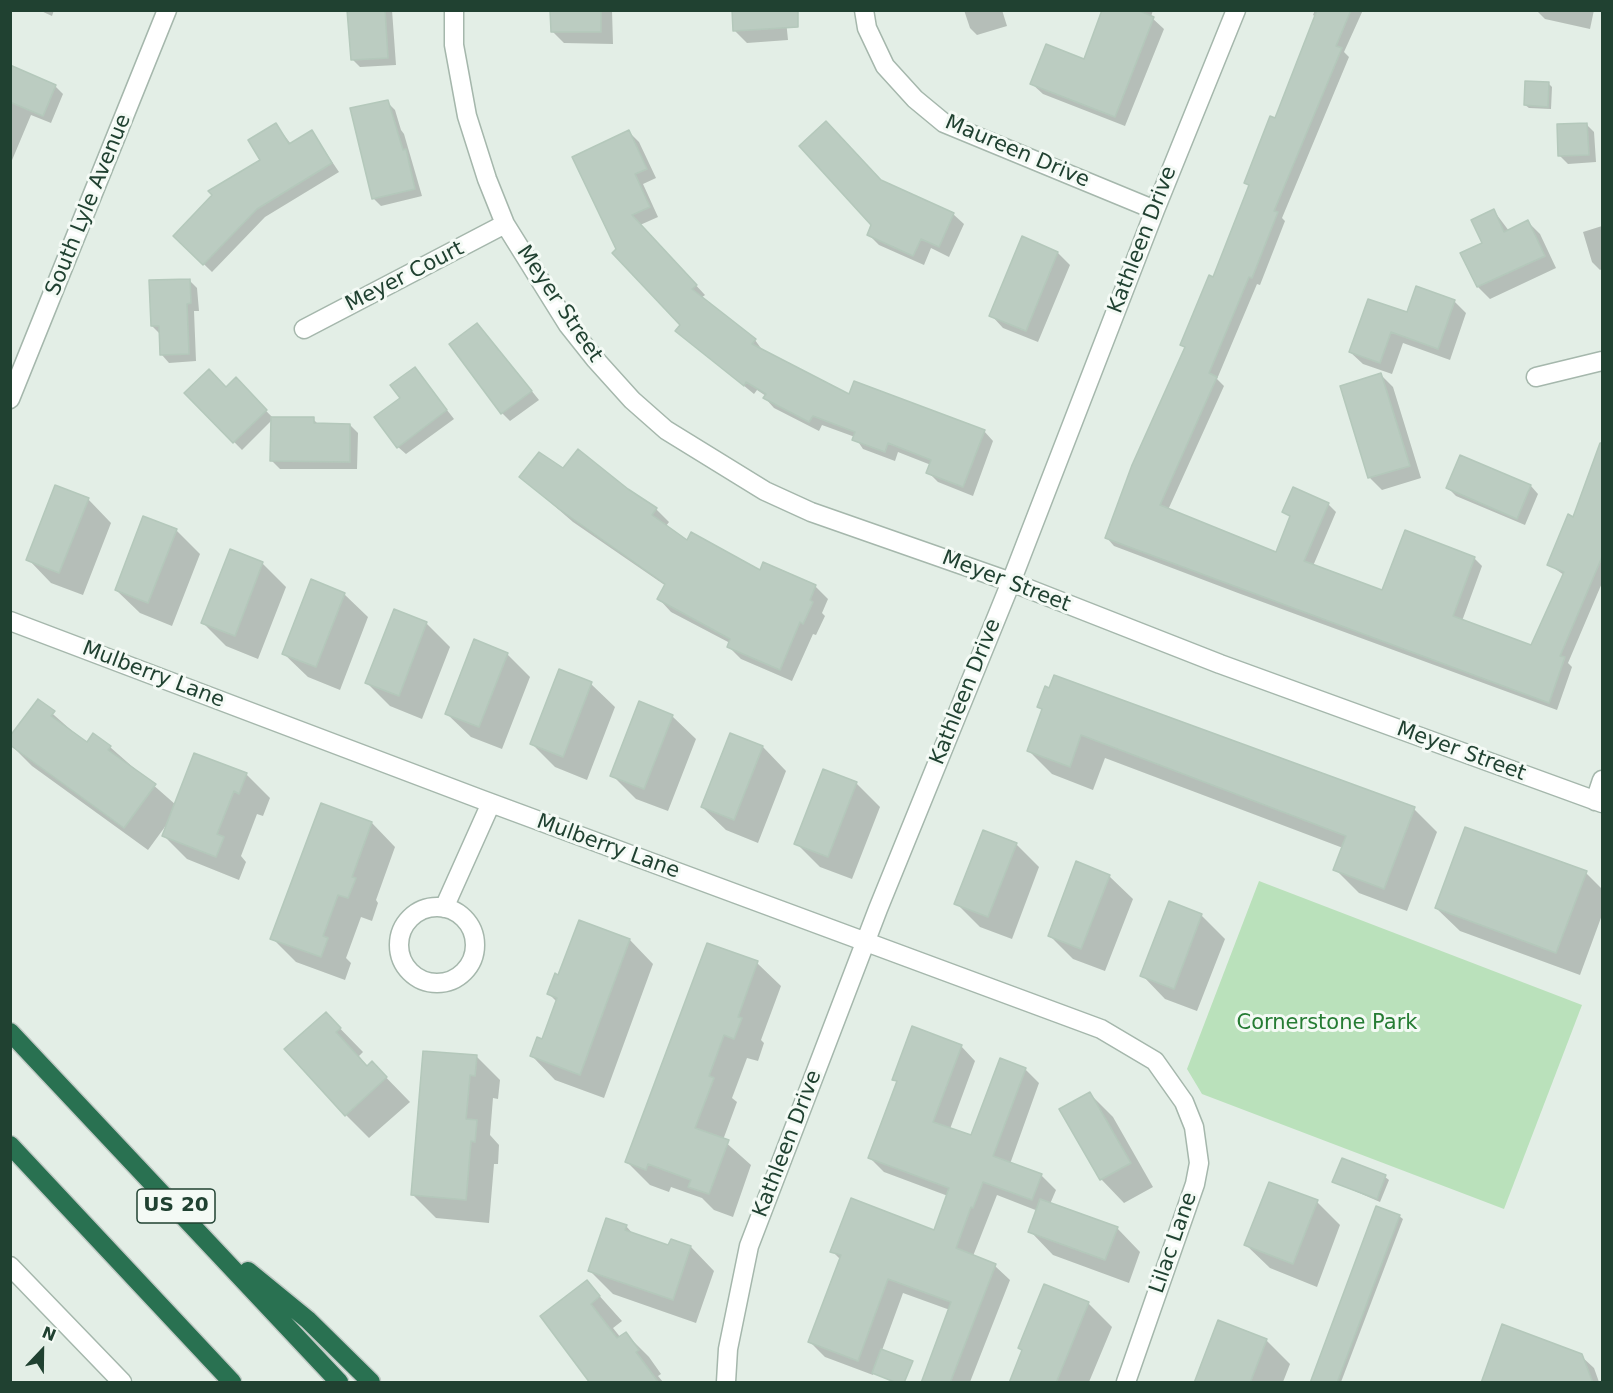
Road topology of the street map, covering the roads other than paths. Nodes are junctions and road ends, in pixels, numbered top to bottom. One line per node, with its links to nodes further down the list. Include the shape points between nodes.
1 (167, 10): 10 (street, South Lyle Avenue)
2 (454, 10): 6 (street, Meyer Street, via 454,45 467,116)
3 (864, 10): 5 (street, Maureen Drive, via 867,28 885,66 944,123)
4 (1236, 10): 5 (street, Kathleen Drive)
5 (1155, 210): 11 (street, Kathleen Drive)
6 (505, 224): 7 (street, Meyer Court); 11 (street, Meyer Street, via 568,325 632,400 666,430 765,491 811,512)
7 (304, 329)
8 (1602, 361): 9 (street)
9 (1536, 376)
10 (10, 399)
11 (1011, 582): 14 (street, Meyer Street, via 1210,660); 17 (street, Kathleen Drive)
12 (10, 621): 15 (street, Mulberry Lane)
13 (1602, 780): 14 (street)
14 (1599, 802)
15 (491, 804): 16 (street); 17 (street, Mulberry Lane)
16 (444, 908): 16 (street, via 422,910 413,916 399,946 406,966 423,980 455,979 474,955 469,925 454,911)
17 (865, 943): 19 (street, Mulberry Lane, via 1101,1029 1155,1061); 27 (street, Kathleen Drive, via 749,1246 728,1349)
18 (10, 1032): 21 (highway, US 20)
19 (1184, 1102): 28 (street, Lilac Lane, via 1197,1141 1199,1163 1195,1184)
20 (10, 1145): 24 (highway)
21 (194, 1226): 25 (highway, US 20); 26 (highway, via 308,1320)
22 (10, 1266): 23 (street)
23 (122, 1383)
24 (232, 1383)
25 (339, 1383)
26 (371, 1383)
27 (726, 1383)
28 (1126, 1383)

